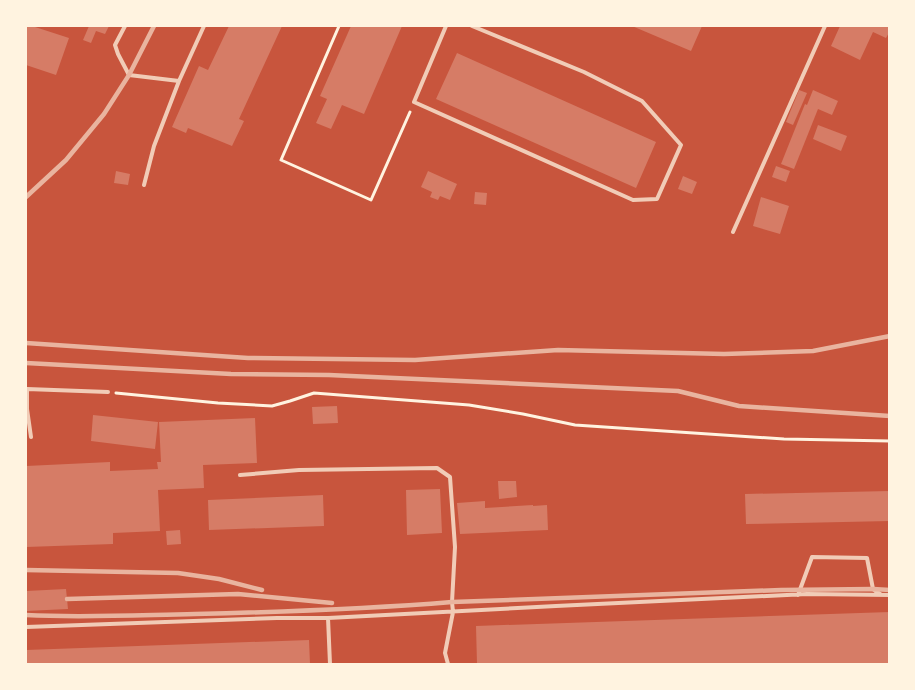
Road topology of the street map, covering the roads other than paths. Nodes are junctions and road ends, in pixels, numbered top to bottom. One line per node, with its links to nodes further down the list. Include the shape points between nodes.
1 (125, 26): 6 (lane, via 115,45 129,75)
2 (204, 26): 6 (lane)
3 (446, 26): 4 (lane, via 414,102 633,200 657,199 681,145 642,100)
4 (472, 26)
5 (825, 26): 8 (lane)
6 (179, 81): 7 (lane)
7 (144, 185)
8 (732, 232)
9 (26, 389): 10 (lane); 11 (lane)
10 (108, 392)
11 (31, 437)
12 (240, 475): 16 (lane, via 437,468 450,477 455,547)
13 (880, 594): 14 (lane); 14 (lane, via 873,589 867,558 812,557); 15 (lane)
14 (798, 595): 16 (lane)
15 (890, 595)
16 (453, 612): 17 (lane); 20 (lane, via 445,653)
17 (328, 618): 18 (lane); 19 (lane)
18 (26, 627)
19 (330, 664)
20 (448, 664)

